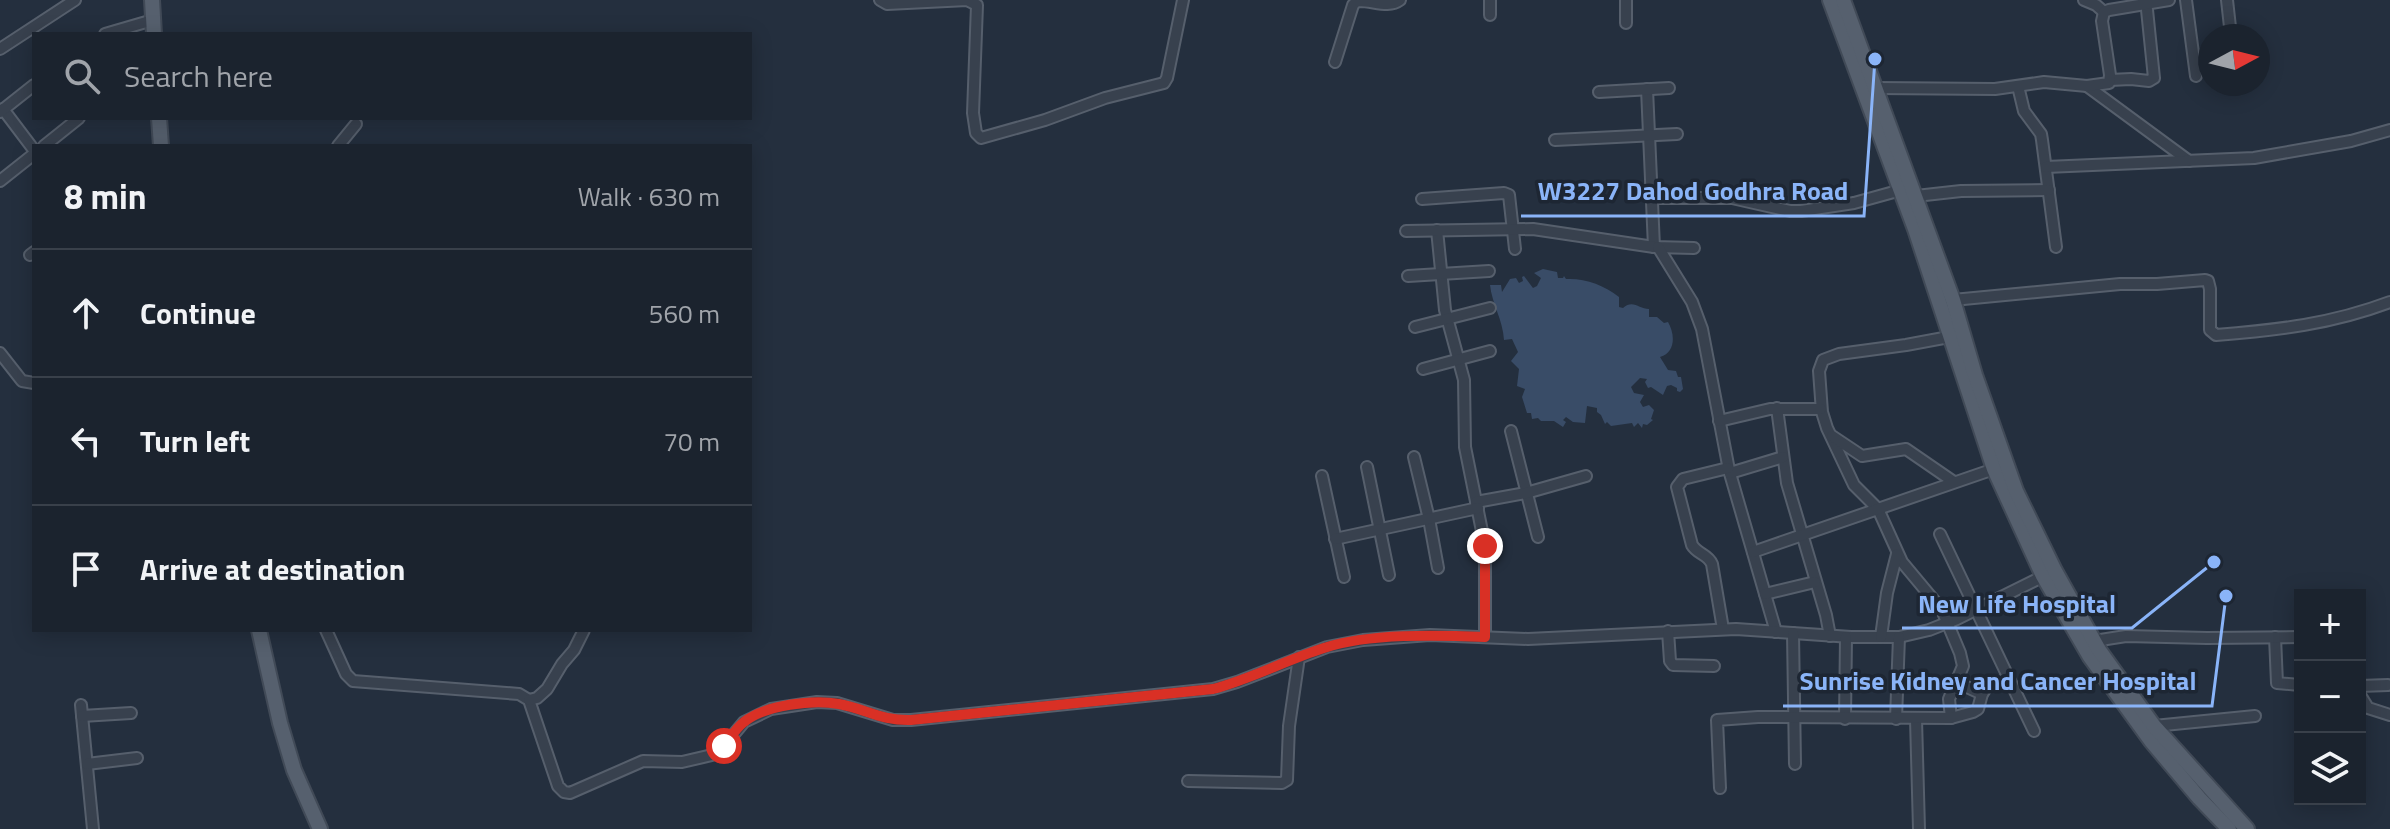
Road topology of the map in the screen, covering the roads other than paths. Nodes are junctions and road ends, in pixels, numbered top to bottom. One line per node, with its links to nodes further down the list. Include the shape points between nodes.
1 (75, 0): 22 (street)
2 (152, 0): 20 (main road)
3 (158, 0): 20 (main road)
4 (880, 0): 5 (street, via 967,0 977,5 973,113 981,138 1164,83)
5 (1183, 0)
6 (1400, 0): 23 (street, via 1362,0 1353,5)
7 (1490, 0): 17 (street)
8 (1626, 0): 18 (street)
9 (1830, 0): 50 (main road)
10 (1843, 0): 30 (main road)
11 (2084, 0): 16 (street)
12 (2169, 0): 15 (street)
13 (2186, 0): 24 (street)
14 (2227, 0): 19 (street)
15 (2146, 2): 16 (street); 25 (street, via 2154,78)
16 (2104, 12): 25 (street)
17 (1490, 15)
18 (1626, 23)
19 (2230, 24)
20 (156, 29): 21 (street)
21 (125, 32)
22 (0, 49)
23 (1335, 62)
24 (2196, 76)
25 (2110, 80): 27 (street)
26 (2018, 86): 27 (street); 30 (street); 47 (street, via 2024,111 2041,134)
27 (2087, 86): 46 (street)
28 (32, 87): 33 (street)
29 (1669, 88): 31 (street)
30 (1876, 88): 50 (main road)
31 (1647, 89): 32 (street); 39 (street)
32 (1599, 92)
33 (2, 111): 44 (street)
34 (76, 120): 41 (street)
35 (162, 120): 42 (main road)
36 (356, 124): 43 (street)
37 (2390, 130): 46 (street, via 2254,158)
38 (1677, 134): 39 (street)
39 (1649, 136): 40 (street); 51 (street)
40 (1555, 140)
41 (46, 144)
42 (163, 144)
43 (340, 144)
44 (32, 149)
45 (32, 154): 48 (street)
46 (2190, 161): 47 (street)
47 (2046, 167): 49 (street)
48 (0, 181)
49 (2049, 190): 50 (street); 57 (street)
50 (1908, 193): 51 (street, via 1801,211 1732,198); 63 (main road); 68 (main road)
51 (1651, 198): 56 (street)
52 (1422, 199): 53 (street, via 1504,193 1509,195)
53 (1512, 228): 54 (street); 56 (street); 59 (street)
54 (1437, 230): 55 (street); 61 (street)
55 (1406, 231)
56 (1656, 247): 58 (street); 76 (street, via 1698,317)
57 (2056, 247)
58 (1694, 248)
59 (1515, 249)
60 (1489, 271): 61 (street)
61 (1441, 273): 62 (street); 66 (street)
62 (1408, 276)
63 (1953, 300): 64 (street, via 2205,280 2210,289 2210,330 2216,335 2308,326); 99 (main road, via 1975,375)
64 (2390, 302)
65 (1490, 308): 66 (street)
66 (1448, 319): 67 (street); 71 (street)
67 (1415, 327)
68 (1949, 337): 75 (street, via 1823,360); 82 (main road)
69 (1490, 351): 71 (street)
70 (0, 353): 73 (street, via 22,381)
71 (1459, 359): 72 (street); 88 (street, via 1465,387 1465,447)
72 (1423, 369)
73 (32, 383)
74 (1777, 408): 75 (street); 76 (street); 80 (street)
75 (1821, 409): 78 (street)
76 (1719, 421): 83 (street)
77 (1511, 431): 87 (street)
78 (1830, 434): 86 (street, via 1862,456 1906,449); 89 (street, via 1854,485)
79 (1414, 457): 90 (street)
80 (1783, 457): 83 (street); 93 (street)
81 (1367, 467): 91 (street)
82 (1994, 469): 86 (street); 99 (main road)
83 (1729, 470): 96 (street); 106 (street, via 1683,479 1677,487 1692,545 1712,564)
84 (1322, 476): 95 (street)
85 (1586, 476): 87 (street)
86 (1954, 482): 89 (street)
87 (1526, 493): 88 (street); 94 (street)
88 (1477, 505): 90 (street); 115 (street, via 1485,546)
89 (1878, 509): 93 (street); 97 (street)
90 (1429, 519): 91 (street); 98 (street)
91 (1380, 529): 95 (street); 100 (street)
92 (1940, 534): 104 (street)
93 (1802, 535): 96 (street); 102 (street)
94 (1538, 537)
95 (1335, 539): 101 (street)
96 (1753, 552): 103 (street)
97 (1897, 554): 105 (street); 117 (street)
98 (1438, 568)
99 (2049, 573): 104 (street); 121 (main road); 151 (main road, via 2090,657 2151,741)
100 (1389, 575)
101 (1344, 577)
102 (1815, 582): 103 (street); 114 (street)
103 (1765, 594): 112 (street)
104 (1976, 609): 105 (street); 124 (street)
105 (1948, 622): 118 (street); 125 (street, via 1963,666)
106 (1723, 629): 107 (street); 112 (street)
107 (1668, 631): 115 (street); 123 (street, via 1673,665)
108 (256, 632): 148 (main road, via 289,780)
109 (257, 632): 149 (main road, via 294,770)
110 (327, 632): 130 (street, via 353,681 519,694)
111 (583, 632): 130 (street, via 547,689)
112 (1776, 632): 113 (street)
113 (1793, 633): 114 (street); 136 (street)
114 (1830, 636): 116 (street)
115 (1485, 637): 122 (street, via 1363,640)
116 (1846, 637): 117 (street); 137 (street)
117 (1881, 637): 118 (street)
118 (1899, 637): 138 (street)
119 (2275, 637): 120 (street); 121 (street, via 2126,636); 126 (street, via 2277,683)
120 (2294, 637)
121 (2094, 641): 140 (main road)
122 (1299, 657): 130 (street, via 1213,689 911,720 893,720 837,703 771,709 744,722 712,755 682,762 643,761 570,793 560,791); 145 (street, via 1287,780)
123 (1714, 666)
124 (2008, 678): 129 (street); 141 (street)
125 (1956, 682): 129 (street); 135 (street, via 1949,699)
126 (2294, 684)
127 (2388, 685): 128 (street)
128 (2366, 686)
129 (1982, 694): 135 (street, via 1978,709)
130 (529, 700)
131 (2366, 705): 133 (street)
132 (131, 713): 143 (street, via 82,711)
133 (2390, 715)
134 (2255, 716): 140 (street)
135 (1951, 718): 139 (street)
136 (1794, 719): 137 (street); 144 (street); 146 (street, via 1717,720)
137 (1845, 719): 138 (street)
138 (1896, 719): 139 (street)
139 (1916, 719): 150 (street)
140 (2154, 726): 152 (main road)
141 (2034, 731)
142 (137, 758): 143 (street)
143 (87, 764): 147 (street)
144 (1795, 764)
145 (1188, 781)
146 (1720, 788)
147 (93, 829)
148 (312, 829)
149 (320, 829)
150 (1919, 829)
151 (2229, 829)
152 (2247, 829)

